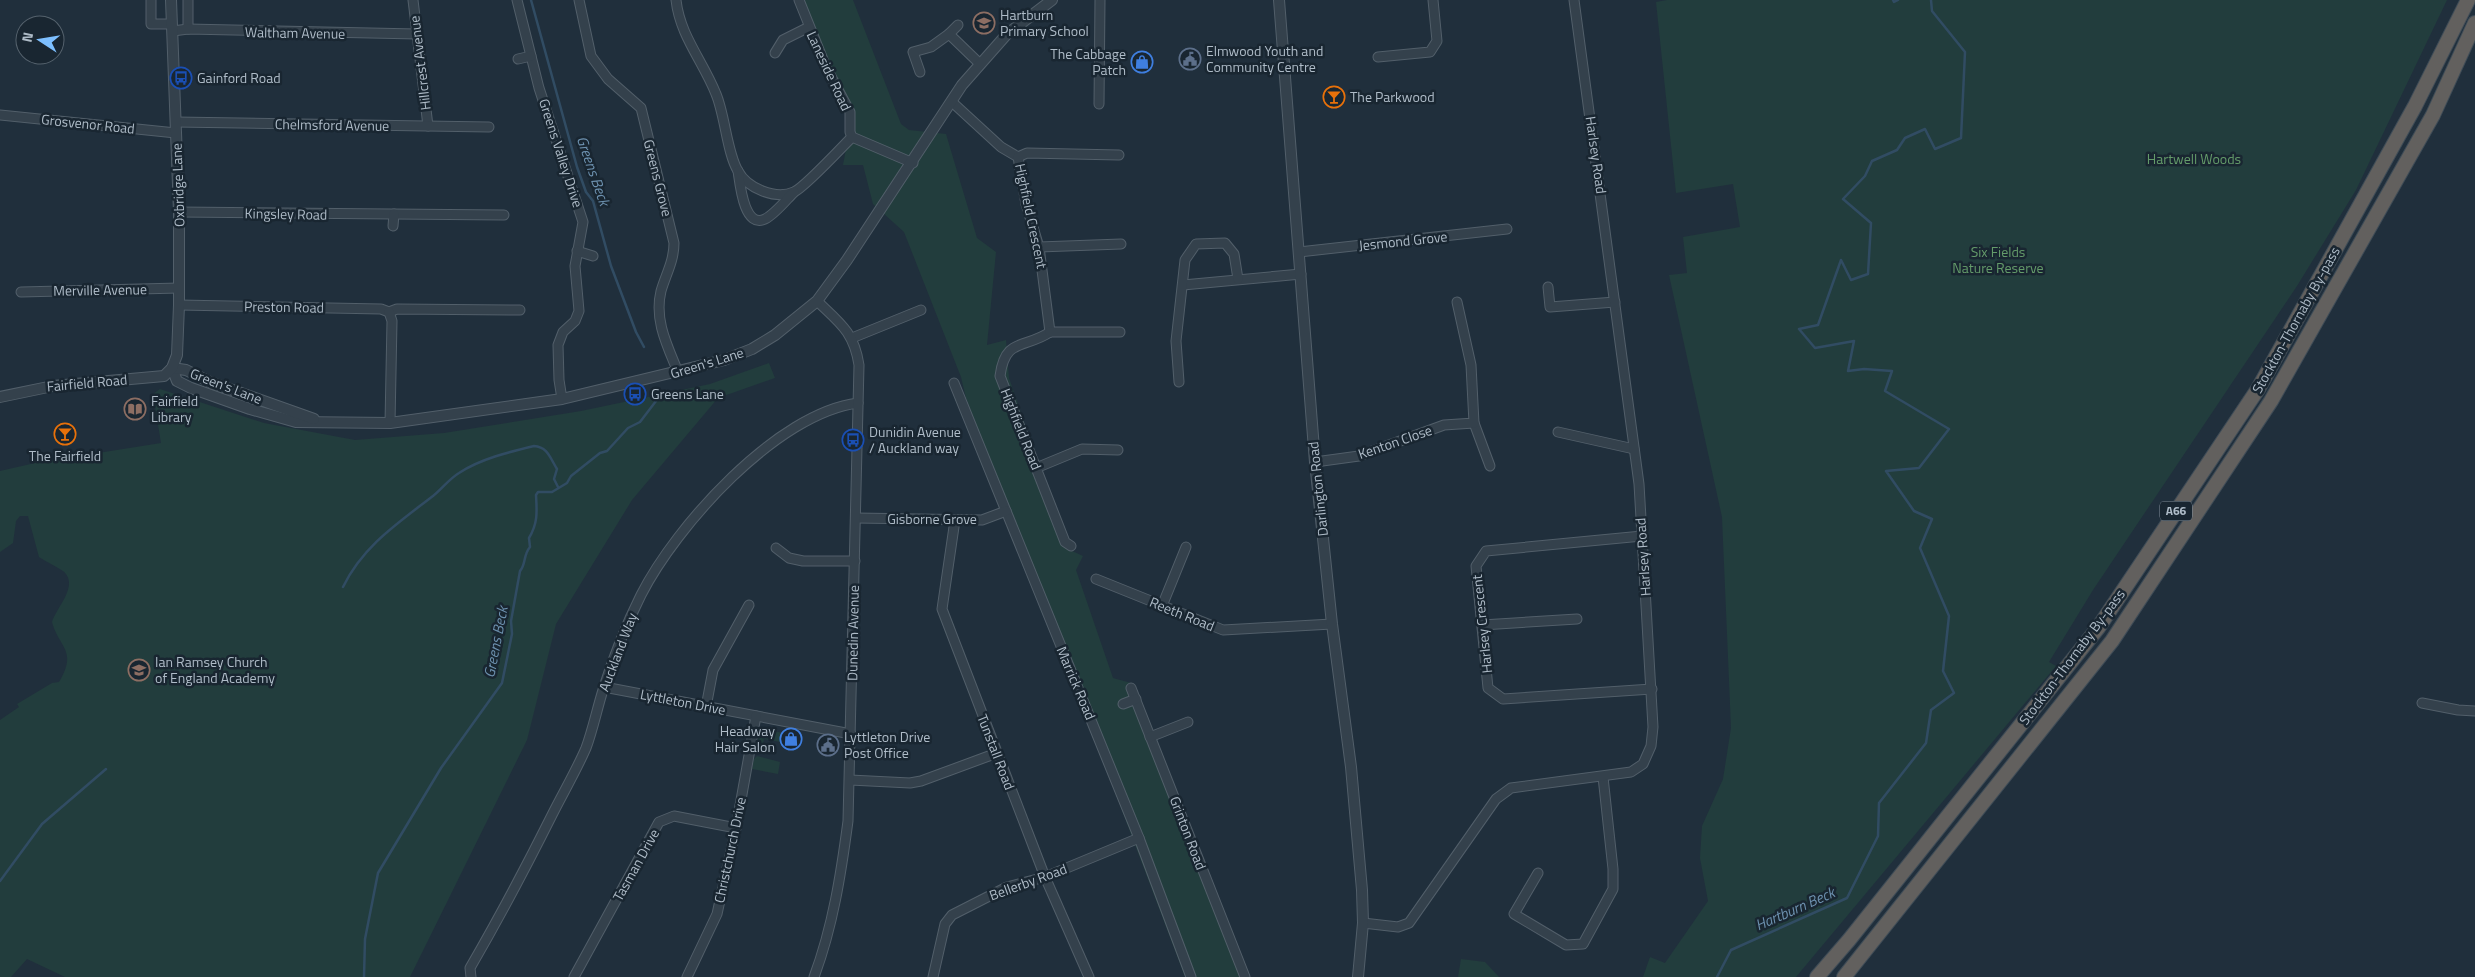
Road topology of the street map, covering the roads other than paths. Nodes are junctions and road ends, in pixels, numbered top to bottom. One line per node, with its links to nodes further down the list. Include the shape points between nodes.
1 (151, 0): 18 (street, via 151,24)
2 (171, 0): 18 (street, Oxbridge Lane)
3 (188, 0): 19 (street)
4 (412, 0): 20 (street, Hillcrest Avenue)
5 (518, 0): 23 (street, Greens Valley Drive)
6 (579, 0): 68 (street, Greens Grove, via 591,56 608,79 641,108 640,120 674,243 674,259 661,292 659,316 661,331)
7 (676, 0): 39 (street, via 682,28 717,95)
8 (799, 0): 17 (street, Laneside Road)
9 (1051, 0): 26 (street, Green's Lane, via 1007,34)
10 (1100, 0): 29 (street)
11 (1279, 0): 49 (street, Darlington Road)
12 (1433, 0): 24 (street, via 1437,41 1430,52)
13 (1574, 0): 59 (street, Harlsey Road)
14 (2468, 0): 125 (highway, Stockton-Thornaby By-pass / A66, via 2415,106 2258,389 2098,628)
15 (2475, 23): 126 (highway, Stockton-Thornaby By-pass / A66, via 2433,115 2271,401 2123,624)
16 (958, 26): 21 (street)
17 (809, 27): 22 (street, via 783,40); 35 (street, Laneside Road, via 850,112)
18 (172, 28): 19 (street, Waltham Avenue); 31 (street, Oxbridge Lane)
19 (188, 29): 20 (street, Waltham Avenue)
20 (417, 34): 32 (street, Hillcrest Avenue)
21 (948, 34): 26 (street); 27 (street, via 931,47 913,52)
22 (775, 53)
23 (531, 56): 25 (street); 48 (street, Greens Valley Drive, via 580,212 583,231)
24 (1378, 57)
25 (518, 59)
26 (980, 64): 28 (street, Green's Lane)
27 (920, 72)
28 (952, 102): 37 (street, Highfield Crescent, via 1001,147); 38 (street, Green's Lane)
29 (1099, 104)
30 (0, 115): 34 (street, Grosvenor Road)
31 (176, 122): 32 (street, Chelmsford Avenue); 34 (street, Oxbridge Lane)
32 (428, 126): 33 (street, Chelmsford Avenue)
33 (489, 127)
34 (176, 133): 41 (street, Oxbridge Lane)
35 (852, 137): 38 (street); 40 (street)
36 (1119, 155): 37 (street, via 1027,153)
37 (1018, 157): 47 (street, Highfield Crescent, via 1026,204)
38 (913, 163): 57 (street, Green's Lane)
39 (737, 170): 40 (street, via 749,184 763,192); 40 (street, via 747,211 758,220 766,219)
40 (794, 192)
41 (179, 212): 42 (street, Kingsley Road); 55 (street, Oxbridge Lane)
42 (394, 214): 43 (street, Kingsley Road); 44 (street)
43 (504, 215)
44 (393, 226)
45 (1508, 229): 49 (street, Jesmond Grove)
46 (1121, 244): 47 (street)
47 (1039, 247): 64 (street, Highfield Crescent)
48 (577, 250): 50 (street); 72 (street, Greens Valley Drive, via 575,266 579,311 575,321 563,332 558,345)
49 (1299, 252): 51 (street, Darlington Road)
50 (593, 256)
51 (1301, 274): 52 (street); 79 (street, Darlington Road)
52 (1238, 279): 53 (street); 53 (street, via 1234,254 1225,243 1196,244 1185,260)
53 (1183, 285): 69 (street, via 1176,341)
54 (1548, 287): 59 (street, via 1550,307)
55 (180, 288): 56 (street, Merville Avenue); 60 (street, Oxbridge Lane)
56 (21, 292)
57 (817, 301): 66 (street, Dunedin Avenue, via 839,320); 68 (street, Green's Lane, via 752,349)
58 (1457, 302): 75 (street, via 1471,365)
59 (1615, 302): 77 (street, Harlsey Road)
60 (179, 305): 63 (street, Preston Road, via 381,309); 67 (street, Oxbridge Lane, via 177,355)
61 (520, 310): 63 (street, Preston Road, via 397,309)
62 (921, 310): 66 (street)
63 (389, 312): 74 (street, via 392,321)
64 (1050, 332): 65 (street); 81 (street, Highfield Road, via 1013,347 1002,360 1000,376)
65 (1120, 332)
66 (852, 338): 73 (street, Dunedin Avenue, via 859,365)
67 (172, 368): 71 (street, Fairfield Road, via 164,376 53,386); 74 (street, Green's Lane, via 186,370 210,382 320,422)
68 (678, 372): 72 (street, Green's Lane)
69 (1179, 382)
70 (958, 387): 82 (street, Marrick Road)
71 (0, 397)
72 (562, 399): 74 (street, Green's Lane)
73 (858, 403): 83 (street, Dunedin Avenue); 96 (street, Auckland Way, via 841,405 797,427 740,469 703,505 641,595)
74 (390, 423)
75 (1474, 423): 79 (street, Kenton Close, via 1444,425 1359,456); 80 (street)
76 (1558, 432): 77 (street)
77 (1634, 449): 85 (street, Harlsey Road)
78 (1118, 450): 81 (street, via 1082,449)
79 (1315, 462): 94 (street, Darlington Road)
80 (1490, 466)
81 (1036, 468): 86 (street, Highfield Road, via 1065,542)
82 (1006, 511): 84 (street, Gisborne Grove, via 982,520); 112 (street, Marrick Road)
83 (856, 518): 84 (street, Gisborne Grove); 89 (street, Dunedin Avenue)
84 (955, 520): 108 (street, Tunstall Road, via 942,609)
85 (1642, 536): 95 (street, Harlsey Crescent, via 1486,551 1476,566); 98 (street, Harlsey Road)
86 (1071, 546)
87 (1186, 547): 92 (street)
88 (776, 548): 89 (street, via 789,558)
89 (855, 561): 106 (street, Dunedin Avenue)
90 (1096, 579): 92 (street, Reeth Road)
91 (749, 605): 102 (street, via 713,670)
92 (1162, 606): 94 (street, Reeth Road, via 1223,630)
93 (1577, 618): 95 (street)
94 (1332, 624): 115 (street, Darlington Road, via 1351,767)
95 (1482, 625): 98 (street, Harlsey Crescent, via 1488,688 1503,700)
96 (604, 687): 102 (street, Lyttleton Drive); 116 (street, Auckland Way, via 586,748 470,968)
97 (1131, 688): 99 (street, Grinton Road)
98 (1652, 688): 109 (street, Harlsey Road, via 1651,746 1643,764 1632,772)
99 (1136, 699): 101 (street); 107 (street, Grinton Road)
100 (2422, 703): 103 (street)
101 (1123, 704)
102 (706, 707): 104 (street, Lyttleton Drive)
103 (2475, 711)
104 (756, 716): 106 (street, Lyttleton Drive); 111 (street, Christchurch Drive)
105 (1188, 722): 107 (street)
106 (851, 734): 110 (street, Dunedin Avenue)
107 (1150, 737): 123 (street, Grinton Road)
108 (996, 753): 110 (street, via 921,782); 114 (street, Tunstall Road)
109 (1603, 777): 113 (street, via 1613,889 1583,944 1566,945 1514,914); 115 (street, Harlsey Road, via 1510,788 1496,799 1409,923 1398,927)
110 (850, 780): 119 (street, Dunedin Avenue, via 842,871)
111 (736, 828): 117 (street, Tasman Drive, via 674,816 659,822); 118 (street, Christchurch Drive, via 717,914)
112 (1139, 838): 114 (street, Bellerby Road); 122 (street, Marrick Road)
113 (1538, 873)
114 (1045, 877): 120 (street, Bellerby Road, via 1007,887 952,915 945,924); 121 (street, Tunstall Road)
115 (1363, 923): 124 (street, Darlington Road)
116 (471, 977)
117 (574, 977)
118 (687, 977)
119 (814, 977)
120 (934, 977)
121 (1089, 977)
122 (1191, 977)
123 (1245, 977)
124 (1358, 977)
125 (1817, 977)
126 (1844, 977)

